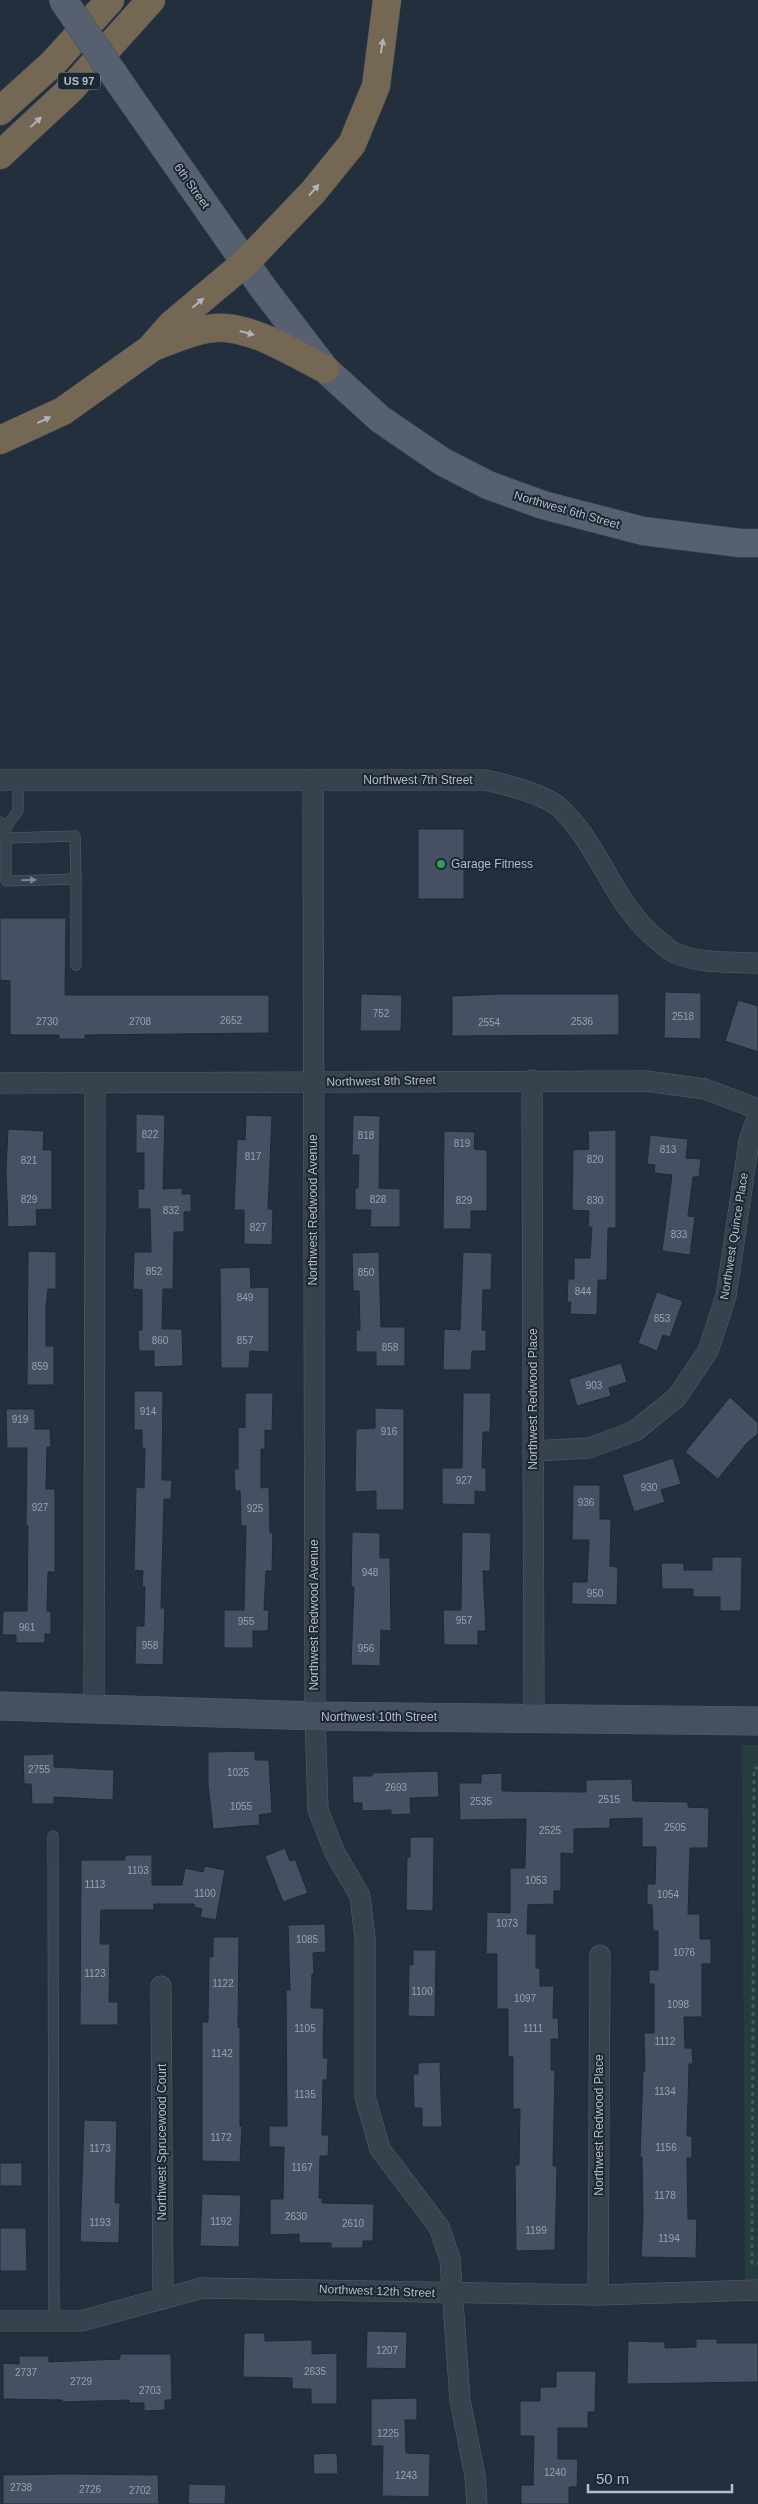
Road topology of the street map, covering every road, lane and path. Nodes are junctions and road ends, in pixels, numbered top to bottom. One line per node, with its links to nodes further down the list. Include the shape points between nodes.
1 (63, 0): 9 (main road, 6th Street, bridge)
2 (83, 0): 6 (highway)
3 (110, 0): 7 (highway, US 97, via 54,62)
4 (151, 0): 8 (highway, US 97, one-way to 4, via 72,89)
5 (387, 0): 9 (highway, one-way to 5, via 313,192 352,144 376,86)
6 (0, 97)
7 (0, 110)
8 (0, 155)
9 (246, 262): 10 (highway, one-way to 9, via 171,325); 11 (main road, 6th Street)
10 (150, 349): 11 (highway, one-way to 11, via 198,331 226,328 258,336); 12 (highway, one-way to 10, via 63,411)
11 (325, 369): 13 (main road, Northwest 6th Street, via 380,418 443,462 488,485 543,505 643,531)
12 (0, 440)
13 (758, 544)
14 (9, 780): 15 (street, Northwest 7th Street); 16 (lane, via 18,811)
15 (313, 780): 18 (street, Northwest 7th Street, via 485,780 522,788 558,807 587,840 614,889 642,928 674,953 714,962); 21 (street, Northwest Redwood Avenue)
16 (3, 831): 17 (lane, via 75,836); 17 (lane, one-way to 17, via 6,881)
17 (76, 879): 19 (lane)
18 (758, 963)
19 (76, 965)
20 (532, 1080): 21 (street, Northwest 8th Street); 24 (street, Northwest 8th Street, via 675,1084 705,1089); 26 (street, Northwest Redwood Place)
21 (313, 1082): 23 (street, Northwest 8th Street); 29 (street, Northwest Redwood Avenue)
22 (0, 1083): 23 (street, Northwest 8th Street)
23 (95, 1084): 28 (street)
24 (758, 1109)
25 (758, 1115): 26 (street, Northwest Quince Place, via 748,1141 726,1296 708,1351 682,1390 636,1431 588,1448)
26 (533, 1451): 30 (street, Northwest Redwood Place)
27 (0, 1706): 28 (street, Northwest 10th Street)
28 (94, 1709): 29 (street, Northwest 10th Street)
29 (314, 1716): 30 (street, Northwest 10th Street); 42 (street, Northwest Redwood Avenue, via 318,1810 335,1853 360,1896 365,1938 365,2097 380,2149 439,2227 450,2259)
30 (534, 1718): 31 (street, Northwest 10th Street)
31 (758, 1721)
32 (758, 1768): 35 (path, via 754,1768)
33 (53, 1836): 46 (lane)
34 (600, 1955): 43 (street, Northwest Redwood Place)
35 (753, 1956): 36 (path); 38 (path)
36 (758, 1956)
37 (161, 1986): 44 (street, Northwest Sprucewood Court)
38 (753, 2084): 39 (path); 40 (path, via 752,2262)
39 (758, 2084)
40 (758, 2262)
41 (758, 2290): 43 (street, Northwest 12th Street)
42 (454, 2294): 43 (street, Northwest 12th Street); 44 (street, Northwest 12th Street, via 240,2287 202,2288); 47 (street, Northwest Redwood Avenue, via 460,2400)
43 (598, 2295)
44 (163, 2298): 46 (street, Northwest 12th Street, via 81,2320)
45 (0, 2322): 46 (street, Northwest 12th Street)
46 (54, 2322)
47 (477, 2504)

